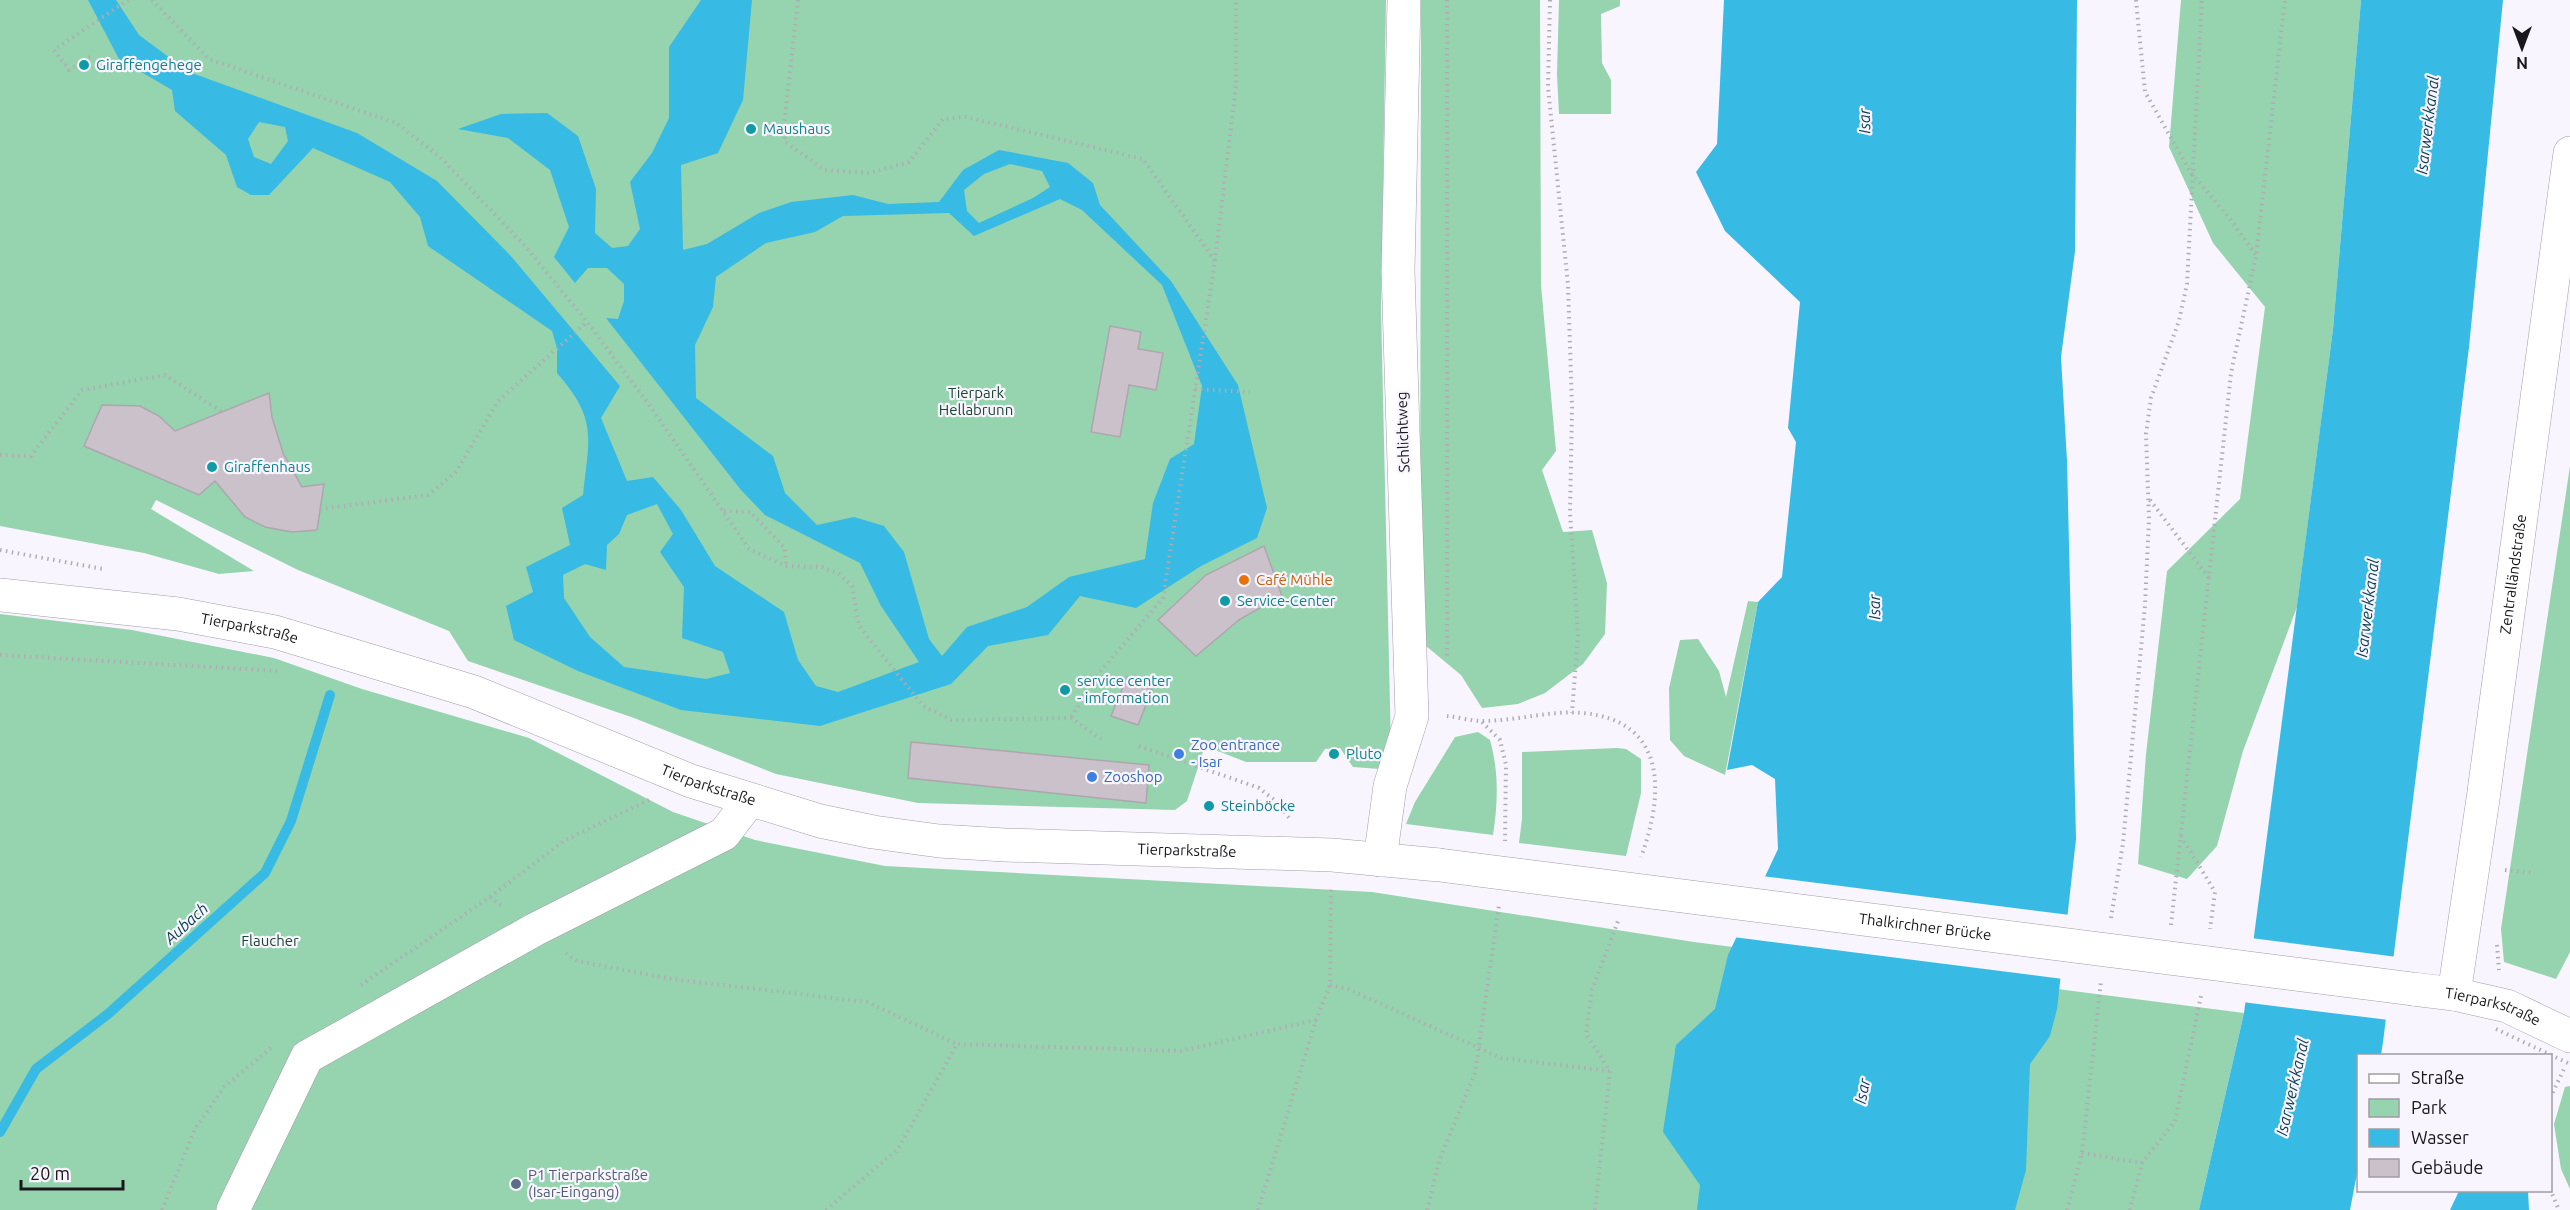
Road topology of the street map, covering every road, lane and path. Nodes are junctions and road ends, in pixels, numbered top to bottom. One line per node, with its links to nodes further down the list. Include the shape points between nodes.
1 (128, 0): 11 (path, via 54,50 69,70)
2 (152, 0): 16 (path, via 209,59 396,123 448,165 525,246)
3 (798, 0): 15 (path, via 785,142 825,170 870,173 909,162 943,119 966,117 1143,159)
4 (1236, 0): 15 (path, via 1236,85)
5 (1404, 0): 38 (street, Schlichtweg, via 1398,271 1412,716 1390,786)
6 (1447, 0): 28 (path)
7 (1550, 0): 31 (path, via 1548,87 1568,285 1570,513 1578,635)
8 (2136, 0): 13 (path, via 2145,92)
9 (2202, 0): 13 (path)
10 (2285, 0): 14 (path)
11 (90, 57)
12 (2570, 153): 54 (street, Zentralländstraße)
13 (2191, 173): 14 (path); 21 (path, via 2187,284 2150,407 2146,434)
14 (2256, 256): 25 (path, via 2232,373)
15 (1215, 261): 17 (path)
16 (587, 322): 22 (path, via 498,401 456,472 429,495); 23 (path)
17 (1197, 390): 18 (path); 32 (path, via 1163,598 1094,679)
18 (1250, 392)
19 (222, 412): 20 (path, via 165,375 82,390 31,456)
20 (0, 455)
21 (2149, 499): 25 (path); 46 (path, via 2145,605 2123,843)
22 (320, 509)
23 (723, 511): 24 (path, via 749,549); 24 (path, via 750,512 785,548)
24 (786, 566): 32 (path, via 822,567 839,574 852,586 859,626 923,706 951,720)
25 (2209, 579): 37 (path)
26 (0, 595): 35 (street, Tierparkstraße, via 178,614 275,632 474,692 692,781)
27 (0, 655): 29 (path)
28 (1447, 668)
29 (283, 671)
30 (1447, 704): 31 (path, via 1447,716 1481,721)
31 (1572, 713): 40 (path, via 1617,722 1644,741 1654,765 1655,799)
32 (1071, 718): 33 (path)
33 (1101, 739)
34 (1139, 746): 36 (path, via 1259,788)
35 (750, 800): 38 (street, Tierparkstraße, via 830,823 939,841); 47 (street, via 724,834)
36 (1293, 824)
37 (2181, 835): 48 (path); 49 (path, via 2216,892)
38 (1380, 860): 39 (street, Tierparkstraße)
39 (1439, 866): 53 (street, Thalkirchner Brücke, bridge)
40 (1637, 868)
41 (2502, 869): 42 (path)
42 (2534, 873)
43 (1331, 878): 52 (path)
44 (490, 897): 47 (path)
45 (1621, 912): 61 (path, via 1592,990 1586,1034)
46 (2111, 921)
47 (534, 930): 58 (path, via 577,961 672,980 867,1002); 67 (street, via 308,1057)
48 (2169, 936)
49 (2209, 938)
50 (2102, 977): 64 (path)
51 (2203, 984): 65 (path, via 2175,1121)
52 (1330, 985): 56 (path); 59 (path, via 1348,989)
53 (2413, 989): 54 (street, Tierparkstraße)
54 (2454, 994): 55 (street, Tierparkstraße)
55 (2501, 1017): 57 (street, Tierparkstraße); 60 (path, bridge)
56 (1316, 1020): 58 (path, via 1181,1051); 69 (path)
57 (2570, 1036)
58 (957, 1044): 68 (path, via 898,1149)
59 (1479, 1047): 61 (path, via 1501,1058); 70 (path, via 1475,1073 1439,1161)
60 (2570, 1064)
61 (1610, 1071): 71 (path)
62 (2562, 1073): 63 (path)
63 (2552, 1094)
64 (2082, 1153): 65 (path); 72 (path)
65 (2142, 1163): 73 (path)
66 (2551, 1192): 74 (path)
67 (233, 1210)
68 (826, 1210)
69 (1258, 1210)
70 (1427, 1210)
71 (1595, 1210)
72 (2067, 1210)
73 (2130, 1210)
74 (2559, 1210)

